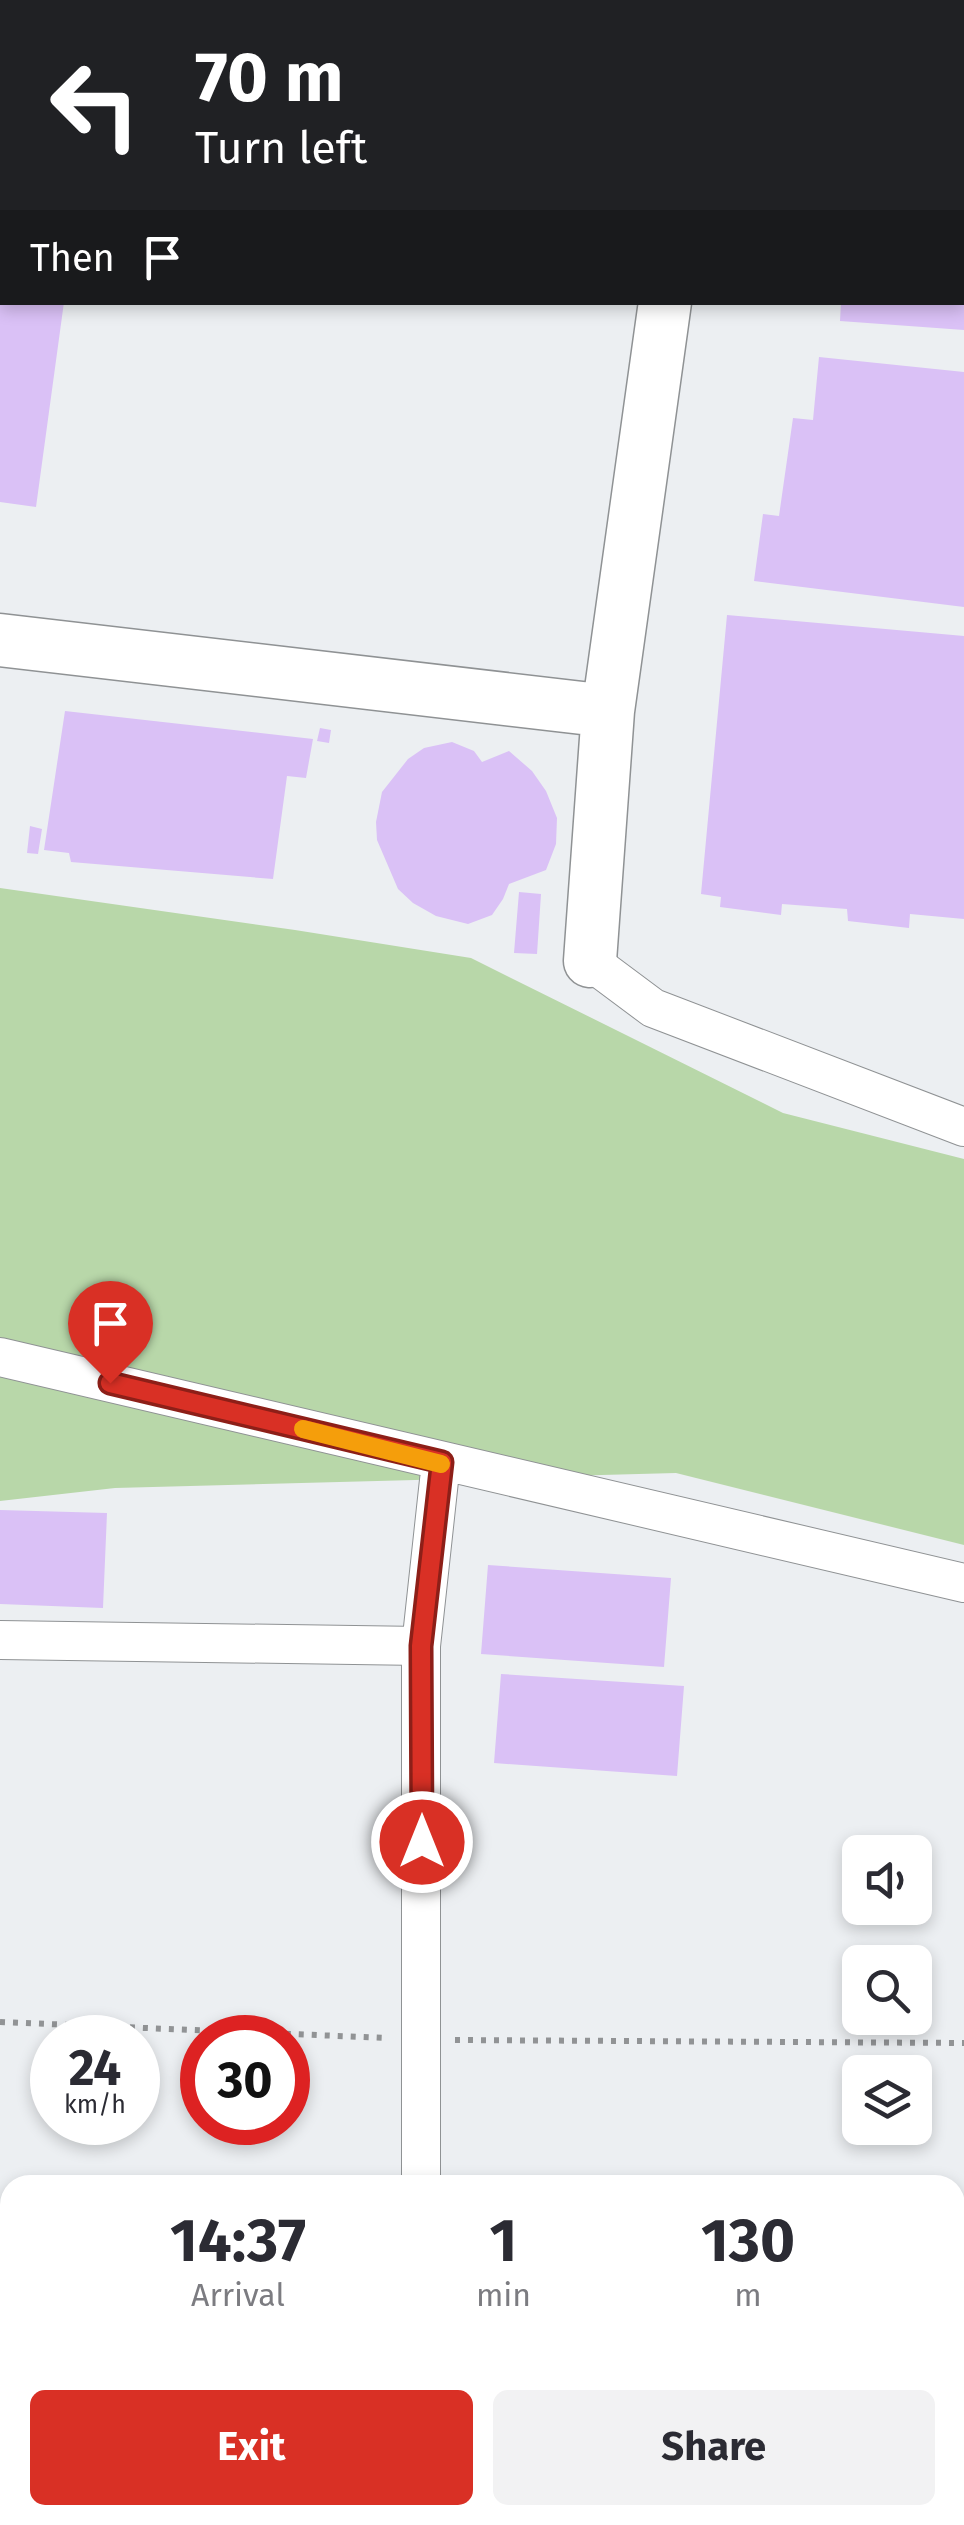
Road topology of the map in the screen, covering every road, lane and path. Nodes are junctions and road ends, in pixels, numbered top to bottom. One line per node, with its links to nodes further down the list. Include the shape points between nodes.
1 (665, 305): 3 (street)
2 (0, 640): 3 (street)
3 (608, 712): 4 (street)
4 (590, 961): 5 (street, via 652,1008)
5 (964, 1126)
6 (0, 1357): 7 (street)
7 (442, 1462): 8 (street); 10 (street)
8 (964, 1584)
9 (0, 1640): 10 (street)
10 (421, 1646): 12 (street)
11 (0, 2022): 12 (path)
12 (422, 2039): 13 (path); 14 (street)
13 (964, 2042)
14 (421, 2175)

